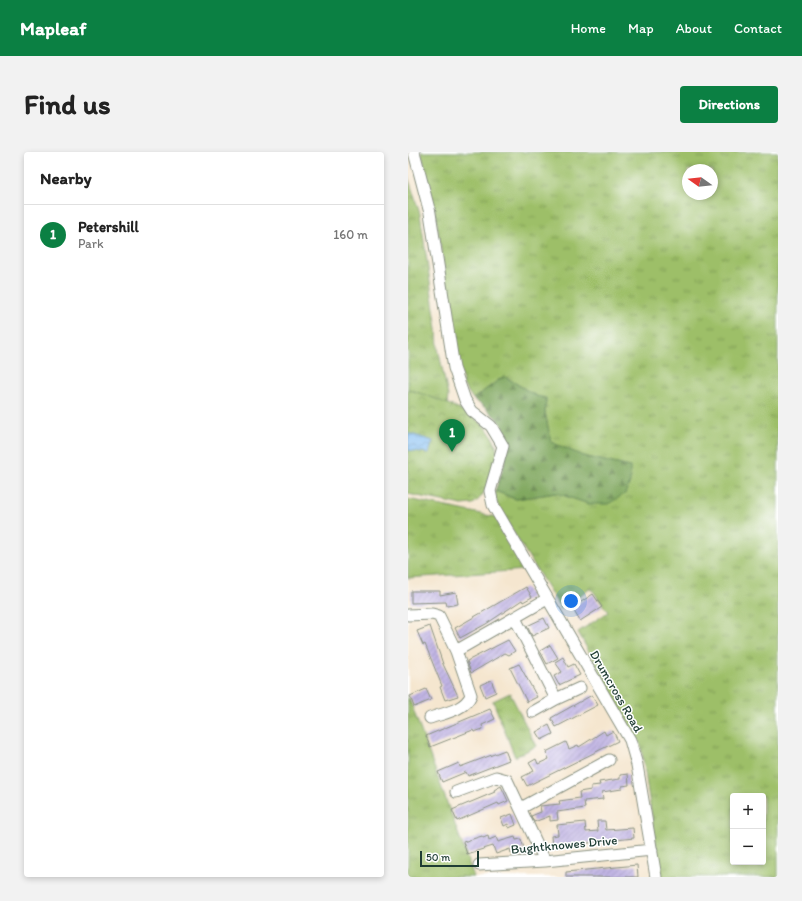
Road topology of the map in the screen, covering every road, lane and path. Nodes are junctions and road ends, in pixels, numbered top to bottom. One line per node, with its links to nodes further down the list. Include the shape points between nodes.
1 (414, 152): 2 (street, Drumcross Road, via 430,213 454,368 464,400 472,411 491,426 503,446 490,491 492,505)
2 (547, 599): 4 (street); 13 (street, Drumcross Road, via 630,740)
3 (408, 615): 5 (street, via 439,616)
4 (515, 618): 5 (street); 7 (street)
5 (456, 651): 9 (street, via 470,695 468,701 462,707)
6 (580, 688): 7 (street)
7 (556, 699): 8 (street)
8 (533, 712)
9 (430, 718)
10 (609, 760): 12 (street)
11 (456, 792): 12 (street, via 496,776 503,777)
12 (521, 808): 14 (street)
13 (652, 850): 14 (street, Bughtknowes Drive); 16 (street, Drumcross Road)
14 (545, 861): 15 (street, Bughtknowes Drive)
15 (479, 865)
16 (656, 877)

